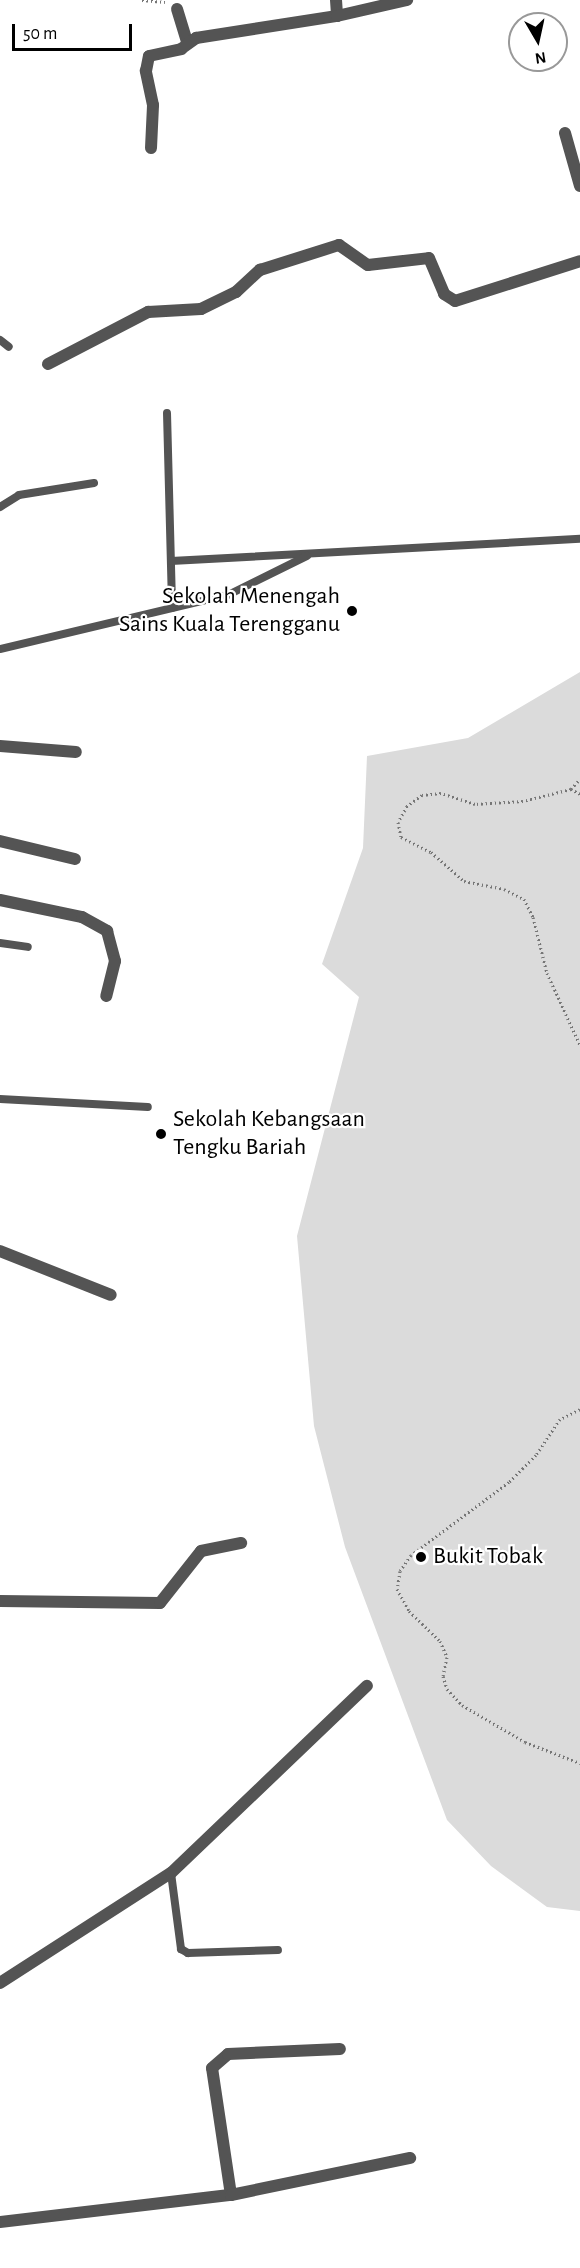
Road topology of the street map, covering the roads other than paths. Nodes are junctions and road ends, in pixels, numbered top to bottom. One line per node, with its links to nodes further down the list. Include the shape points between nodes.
1 (336, 0): 4 (street)
2 (407, 0): 4 (street)
3 (178, 4): 5 (street)
4 (337, 16): 5 (street)
5 (187, 41): 7 (street, via 181,49 147,60 153,105)
6 (565, 133): 8 (street)
7 (151, 148)
8 (580, 186)
9 (580, 261): 12 (street, via 455,300 444,294 429,258 368,265 339,245 260,270 236,292 201,309 148,312 127,320)
10 (0, 340): 11 (lane)
11 (9, 347)
12 (48, 364)
13 (167, 413): 18 (lane)
14 (94, 483): 15 (lane, via 19,495)
15 (0, 507)
16 (580, 538): 17 (lane)
17 (311, 554): 18 (lane); 19 (lane, via 230,594)
18 (171, 561): 19 (lane)
19 (172, 608): 20 (lane)
20 (0, 649)
21 (0, 746): 22 (street)
22 (76, 752)
23 (0, 841): 24 (street)
24 (75, 859)
25 (0, 900): 28 (street, via 82,917 107,931 115,961)
26 (0, 943): 27 (lane)
27 (28, 947)
28 (105, 996)
29 (0, 1099): 30 (lane)
30 (148, 1107)
31 (0, 1251): 32 (street)
32 (111, 1294)
33 (241, 1543): 34 (street, via 201,1551 160,1603)
34 (0, 1601)
35 (367, 1686): 36 (street)
36 (171, 1873): 37 (lane, via 181,1949 188,1953); 38 (street)
37 (278, 1950)
38 (0, 1983)
39 (340, 2049): 41 (street, via 228,2054 212,2068)
40 (410, 2158): 41 (street)
41 (231, 2195): 42 (street)
42 (0, 2222)

